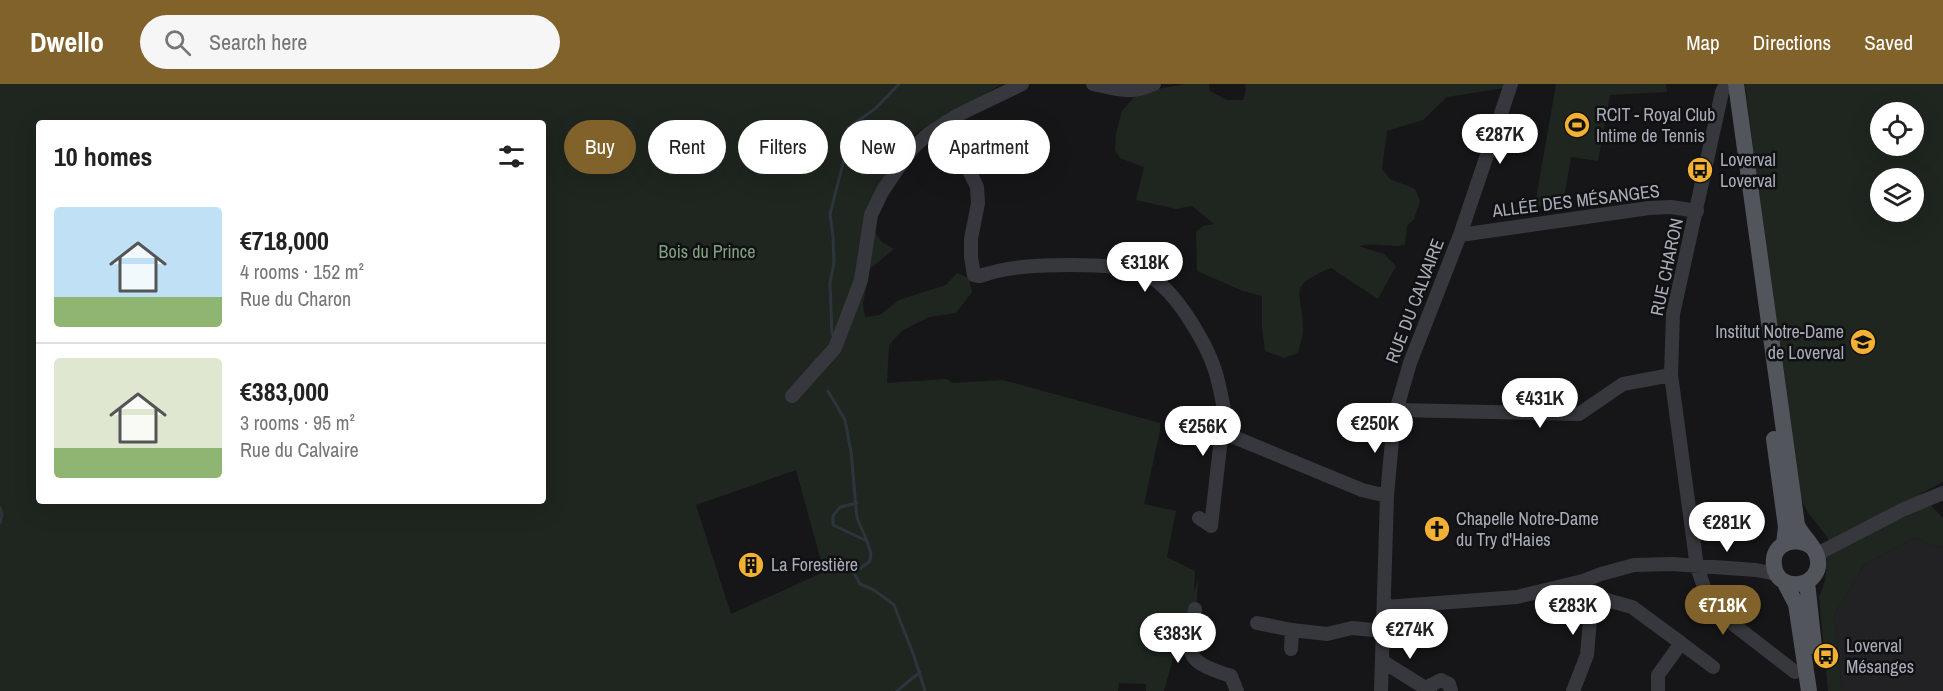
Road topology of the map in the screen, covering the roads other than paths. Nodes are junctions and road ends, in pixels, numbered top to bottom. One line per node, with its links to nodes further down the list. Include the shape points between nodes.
1 (1022, 84): 7 (street)
2 (1093, 84): 3 (street, via 1131,91)
3 (1154, 84)
4 (1511, 84): 11 (street, RUE DU CALVAIRE)
5 (1726, 84): 10 (street, RUE CHARON); 19 (main road, via 1786,527)
6 (1736, 84): 20 (main road, via 1797,525)
7 (950, 120)
8 (928, 134): 13 (street, via 912,149 882,192 872,215 861,280 835,348)
9 (971, 174): 15 (street, via 978,202 971,239 974,275 1016,266 1073,265 1120,269 1151,278 1187,316 1207,354 1216,375)
10 (1697, 211): 11 (street, ALLÉE DES MÉSANGES, via 1649,208); 12 (street, RUE CHARON, via 1673,314)
11 (1460, 235): 14 (street, RUE DU CALVAIRE, via 1410,363)
12 (1671, 375): 14 (street, via 1623,384 1579,414); 21 (street, RUE CHARON)
13 (792, 396)
14 (1397, 410): 17 (street, RUE DU CALVAIRE)
15 (1229, 435): 17 (street, via 1362,490); 18 (street, via 1221,438 1211,526)
16 (1943, 492): 20 (street)
17 (1387, 496): 25 (street, RUE DU CALVAIRE)
18 (1199, 518)
19 (1784, 544): 20 (main road, via 1802,541); 22 (main road, via 1777,550)
20 (1815, 552): 23 (main road, via 1816,572)
21 (1697, 567): 22 (street); 24 (street, via 1634,565 1601,574); 34 (street, RUE CHARON, via 1711,607)
22 (1778, 572): 23 (main road, via 1796,585); 41 (main road, via 1796,604)
23 (1807, 582): 42 (main road)
24 (1584, 588): 25 (street); 30 (street, via 1632,607); 39 (street, via 1590,620 1587,655)
25 (1385, 607): 29 (street, RUE DU CALVAIRE)
26 (1195, 609): 36 (street, via 1190,638 1194,660 1231,676)
27 (1257, 623): 28 (street)
28 (1292, 630): 29 (street, via 1327,634 1352,628); 31 (street)
29 (1384, 631): 32 (street, RUE DU CALVAIRE)
30 (1681, 643): 33 (street); 40 (street, via 1658,675)
31 (1291, 649)
32 (1382, 662): 35 (street); 37 (street, RUE DU CALVAIRE)
33 (1713, 667)
34 (1796, 672)
35 (1427, 689): 38 (street, via 1442,680)
36 (1237, 691)
37 (1381, 691)
38 (1452, 691)
39 (1573, 691)
40 (1658, 691)
41 (1809, 691)
42 (1820, 691)

